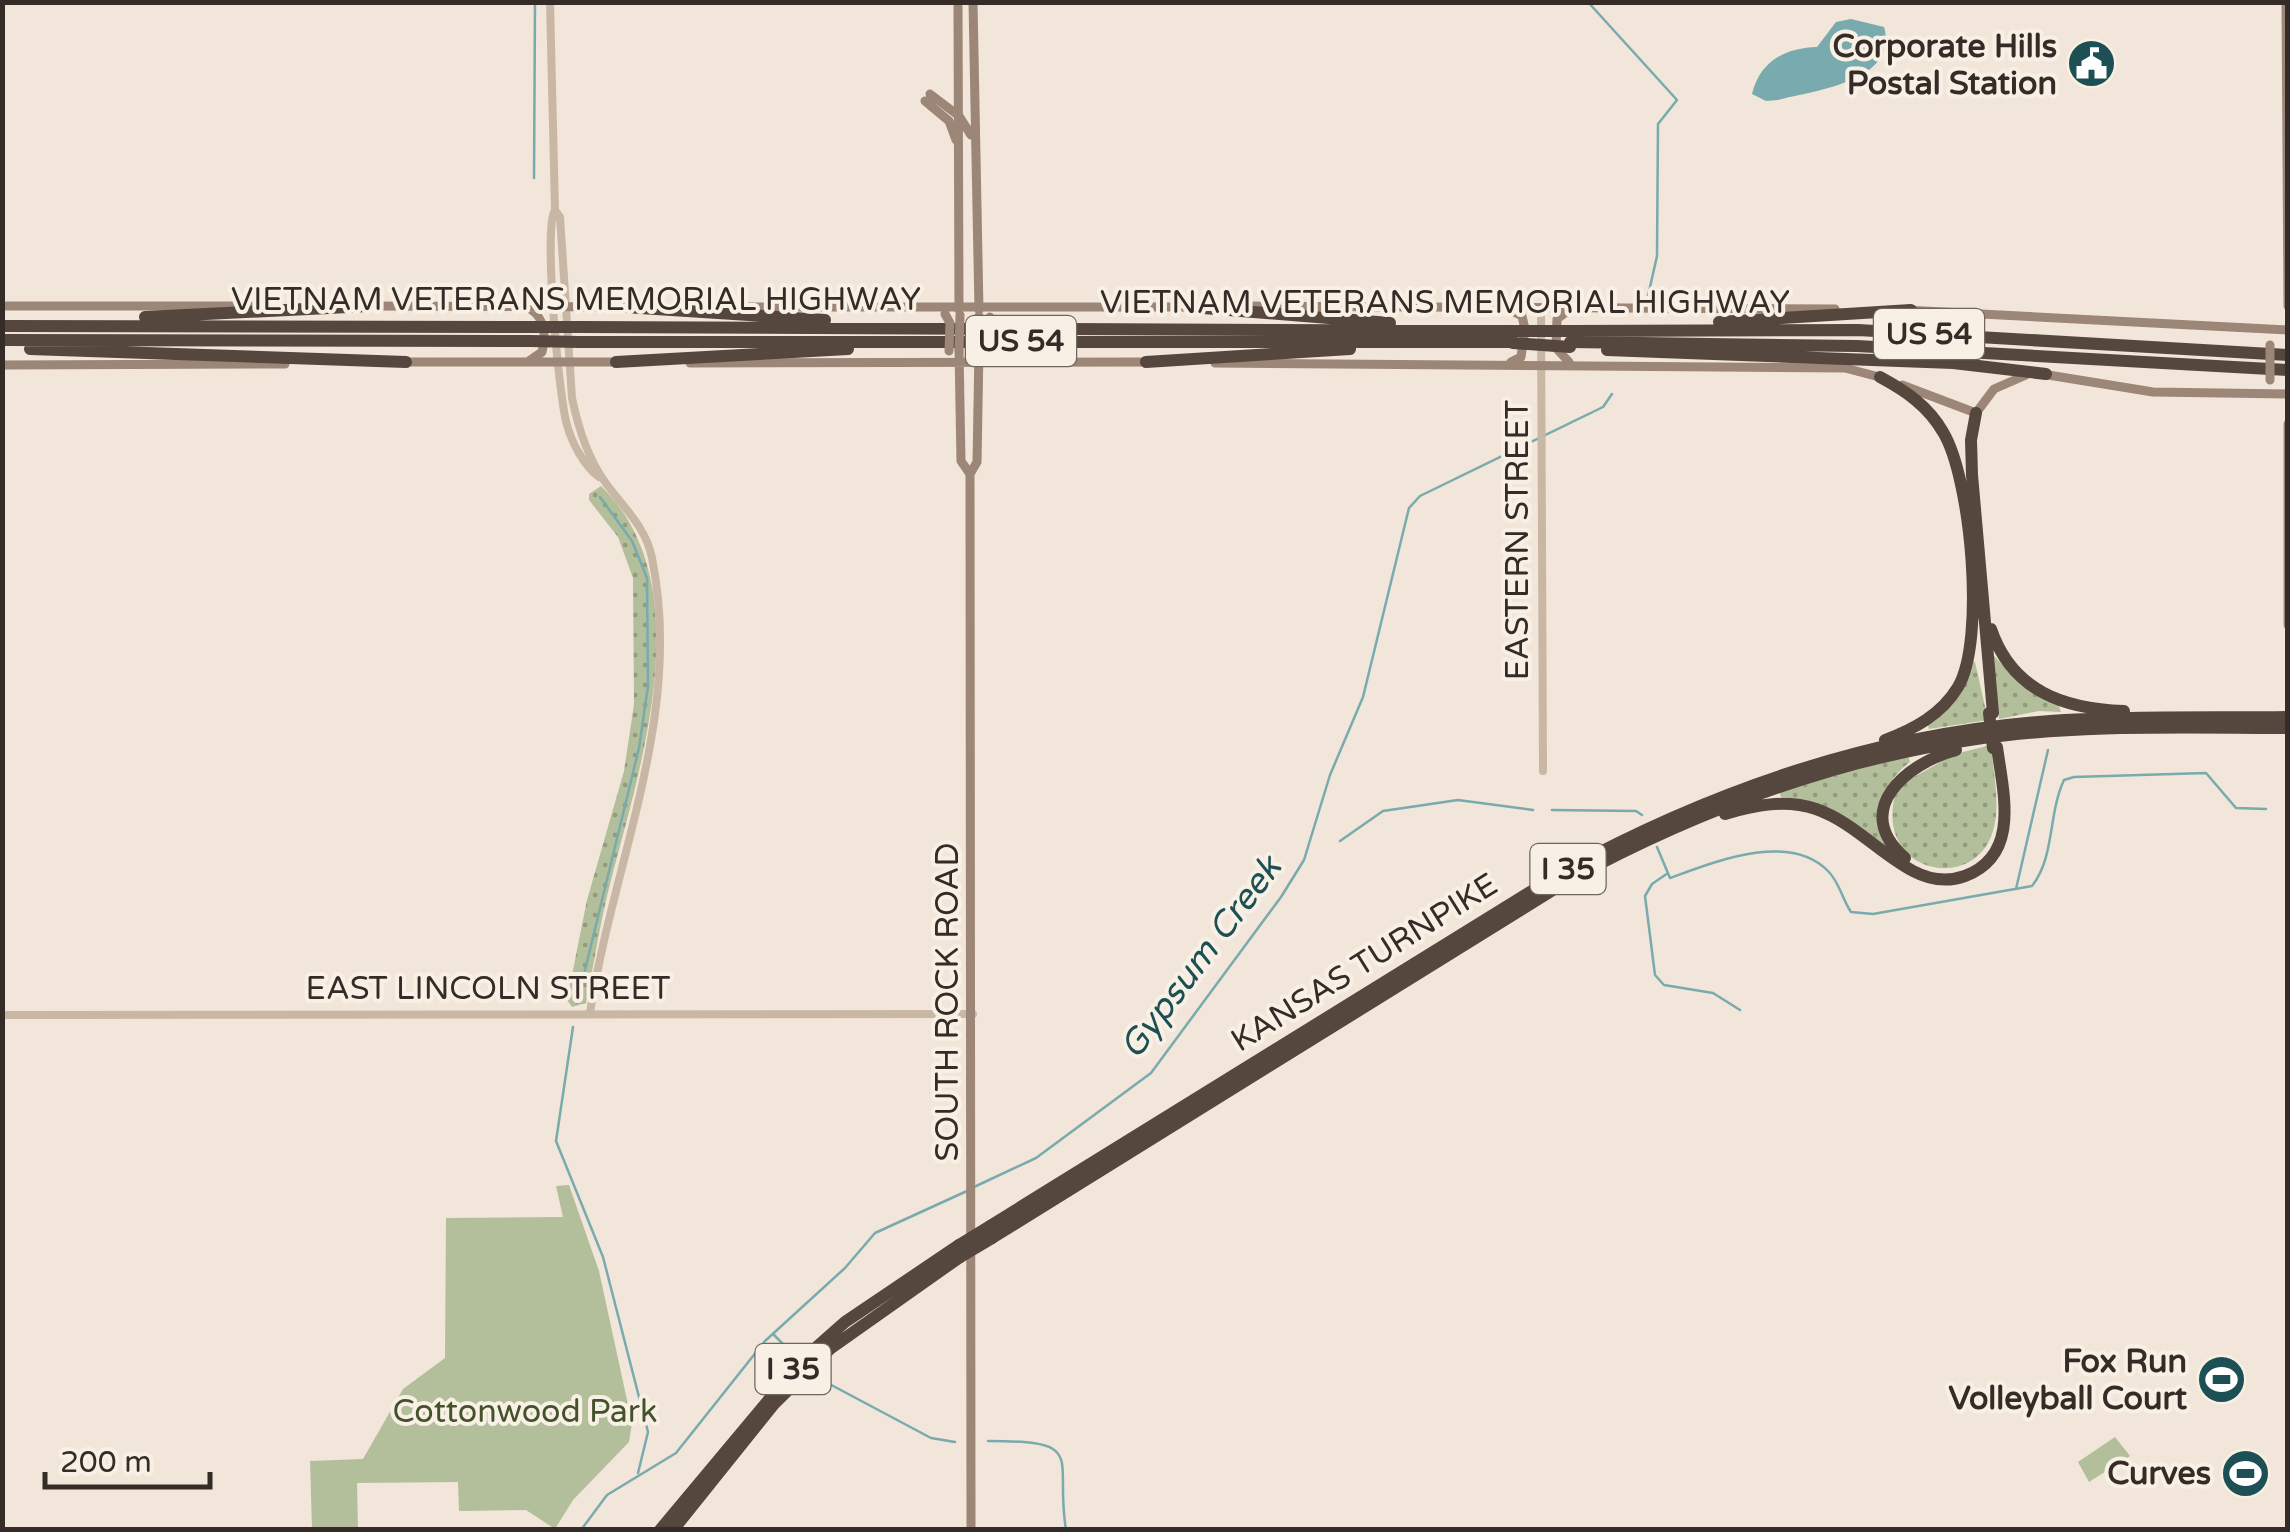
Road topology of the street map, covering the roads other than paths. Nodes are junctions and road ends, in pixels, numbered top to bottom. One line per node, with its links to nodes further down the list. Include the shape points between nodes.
1 (550, 2): 17 (street)
2 (958, 2): 5 (main road, SOUTH ROCK ROAD)
3 (973, 2): 8 (main road)
4 (2286, 2): 15 (main road)
5 (959, 82): 6 (main road, via 952,98); 7 (main road, SOUTH ROCK ROAD)
6 (940, 100): 7 (main road); 9 (main road, via 928,97 949,120)
7 (959, 116): 8 (main road); 9 (main road, SOUTH ROCK ROAD)
8 (974, 142): 24 (main road)
9 (959, 149): 23 (main road, SOUTH ROCK ROAD)
10 (2, 306): 11 (main road)
11 (368, 306): 16 (main road); 25 (highway)
12 (931, 306): 18 (main road); 23 (main road); 33 (main road, bridge, via 950,323)
13 (1003, 306): 14 (main road); 24 (main road); 24 (main road)
14 (1190, 306): 19 (main road); 30 (highway)
15 (2288, 306)
16 (526, 307): 17 (main road); 38 (main road, via 540,316 544,345)
17 (560, 307): 18 (main road); 39 (street)
18 (625, 307): 33 (highway)
19 (1507, 309): 20 (main road); 43 (main road, via 1522,316 1525,329 1524,352)
20 (1540, 309): 21 (main road); 44 (street, EASTERN STREET)
21 (1572, 309): 22 (main road); 48 (main road, via 1558,320 1556,348)
22 (1911, 310): 26 (main road); 28 (highway)
23 (959, 311): 24 (main road); 33 (main road, SOUTH ROCK ROAD, bridge)
24 (982, 314): 35 (main road, SOUTH ROCK ROAD, bridge)
25 (2, 325): 29 (highway, VIETNAM VETERANS MEMORIAL HIGHWAY / US 54)
26 (2251, 328): 27 (main road); 53 (main road, bridge, via 2270,345 2270,380)
27 (2288, 330)
28 (1588, 331): 31 (highway, VIETNAM VETERANS MEMORIAL HIGHWAY / US 54); 36 (highway, VIETNAM VETERANS MEMORIAL HIGHWAY / US 54, via 1858,330)
29 (529, 334): 33 (highway, VIETNAM VETERANS MEMORIAL HIGHWAY / US 54, bridge); 34 (highway, VIETNAM VETERANS MEMORIAL HIGHWAY / US 54)
30 (1491, 336): 31 (highway, VIETNAM VETERANS MEMORIAL HIGHWAY / US 54, bridge); 32 (highway, VIETNAM VETERANS MEMORIAL HIGHWAY / US 54); 33 (highway, VIETNAM VETERANS MEMORIAL HIGHWAY / US 54)
31 (1570, 340): 50 (highway, VIETNAM VETERANS MEMORIAL HIGHWAY / US 54, via 1856,346); 51 (highway)
32 (1462, 342): 33 (highway, VIETNAM VETERANS MEMORIAL HIGHWAY / US 54); 41 (highway)
33 (948, 343): 40 (highway); 45 (main road); 46 (main road, SOUTH ROCK ROAD)
34 (2, 344): 37 (highway)
35 (984, 351): 42 (main road); 47 (main road, SOUTH ROCK ROAD)
36 (2288, 355)
37 (406, 362): 38 (main road); 49 (main road)
38 (526, 362): 39 (main road)
39 (564, 362): 40 (main road); 70 (street, via 571,437 648,544 658,602 650,760)
40 (616, 362): 45 (main road)
41 (1146, 362): 42 (main road); 43 (main road)
42 (1003, 363): 47 (main road)
43 (1509, 363): 44 (main road)
44 (1541, 363): 48 (main road); 68 (street, EASTERN STREET)
45 (936, 364): 46 (main road)
46 (958, 364): 47 (main road); 57 (main road, SOUTH ROCK ROAD, via 961,461)
47 (979, 364): 57 (main road, SOUTH ROCK ROAD, via 977,462)
48 (1572, 364): 52 (main road, via 1845,368)
49 (2, 365)
50 (2288, 370)
51 (2046, 374): 53 (main road, via 2153,392); 55 (main road, via 2005,381)
52 (1880, 377): 55 (main road); 58 (highway, via 1922,404 1950,446 1963,493)
53 (2251, 394): 54 (main road)
54 (2288, 394)
55 (1976, 413): 59 (highway, via 1971,455)
56 (2288, 424): 60 (main road)
57 (970, 474): 71 (main road, SOUTH ROCK ROAD)
58 (1971, 588): 61 (highway); 67 (highway, via 1970,657 1949,699 1905,733)
59 (1984, 604): 61 (highway); 62 (highway, via 2008,665 2052,699 2099,710)
60 (2288, 625)
61 (1991, 713): 66 (highway, bridge)
62 (2222, 718): 63 (highway, KANSAS TURNPIKE / I 35); 67 (highway, KANSAS TURNPIKE / I 35, via 2006,726)
63 (2288, 718)
64 (2288, 728): 65 (highway, KANSAS TURNPIKE / I 35)
65 (2016, 735): 66 (highway, via 1934,757 1897,780 1885,824 1901,855 1927,872 1947,874 1966,870 1988,852 2000,825); 69 (highway, KANSAS TURNPIKE / I 35, via 1845,767 1748,797)
66 (1995, 748): 69 (highway, via 2004,833 1990,860 1964,876 1922,875 1841,820 1788,803 1735,811)
67 (1836, 758): 73 (highway, KANSAS TURNPIKE / I 35, via 1698,805 1564,871)
68 (1542, 771)
69 (1656, 836): 73 (highway, KANSAS TURNPIKE / I 35, via 1569,880)
70 (590, 1013): 71 (street, EAST LINCOLN STREET); 72 (street, EAST LINCOLN STREET)
71 (973, 1014): 77 (main road, SOUTH ROCK ROAD)
72 (2, 1015)
73 (991, 1232): 74 (highway, KANSAS TURNPIKE / I 35, bridge)
74 (959, 1251): 75 (highway, KANSAS TURNPIKE / I 35, via 872,1302 808,1354); 76 (highway, KANSAS TURNPIKE / I 35, via 822,1356 774,1404)
75 (660, 1530)
76 (672, 1530)
77 (971, 1530)

